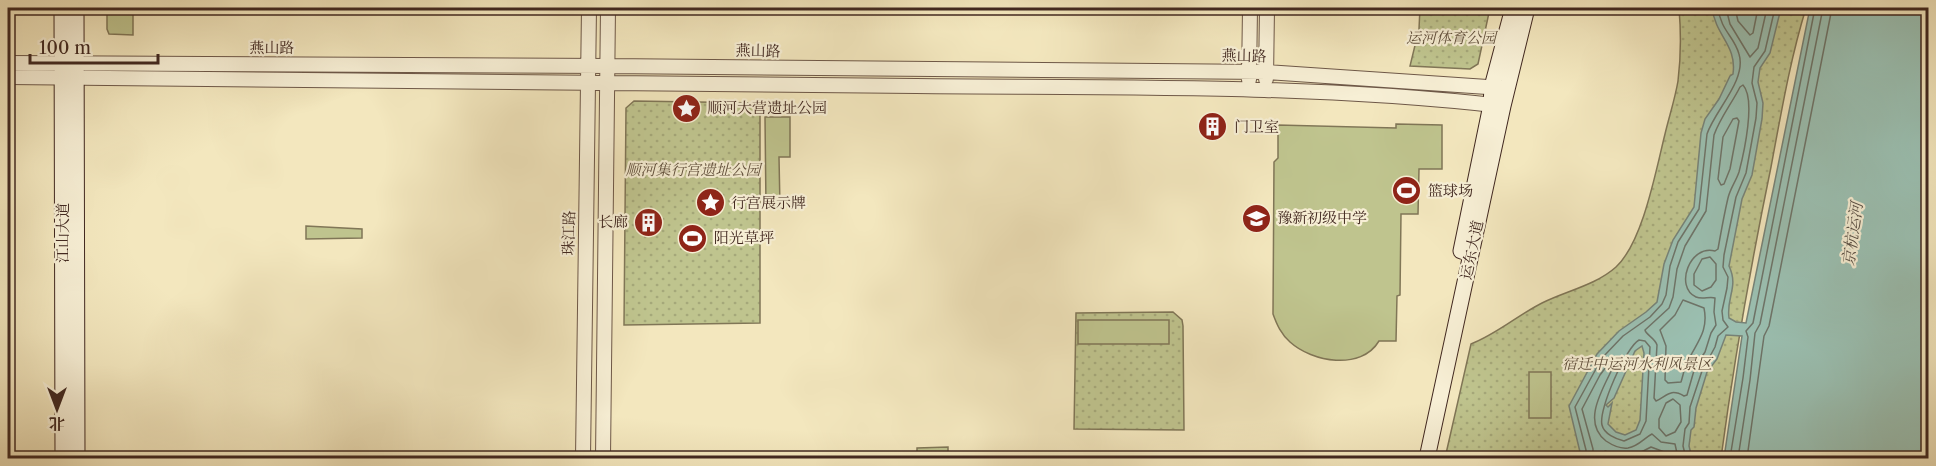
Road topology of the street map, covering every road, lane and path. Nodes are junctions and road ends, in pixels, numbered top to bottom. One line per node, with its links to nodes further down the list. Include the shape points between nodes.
1 (62, 8): 12 (main road, 江山大道)
2 (76, 8): 12 (main road, 江山大道)
3 (589, 8): 10 (street, 珠江路)
4 (608, 8): 11 (street)
5 (1250, 8): 14 (street)
6 (1267, 8): 13 (street)
7 (1513, 8): 18 (main road, 运东大道)
8 (1527, 8): 18 (main road, 运东大道)
9 (8, 63): 12 (street, 燕山路)
10 (588, 66): 11 (street, 燕山路); 12 (street, 燕山路); 16 (street, 珠江路)
11 (608, 66): 14 (street, 燕山路); 17 (street)
12 (70, 70): 15 (street, 燕山路); 16 (street, 燕山路); 22 (main road, 江山大道); 23 (main road, 江山大道)
13 (1267, 72): 14 (street, 燕山路); 18 (street, 燕山路); 20 (street)
14 (1249, 73): 19 (street)
15 (8, 77)
16 (588, 82): 17 (street, 燕山路); 24 (street, 珠江路)
17 (608, 82): 19 (street, 燕山路); 25 (street)
18 (1500, 87): 21 (main road, 运东大道)
19 (1248, 90): 20 (street, 燕山路)
20 (1266, 90): 21 (street, 燕山路)
21 (1497, 105): 26 (main road, 运东大道); 27 (main road, 运东大道)
22 (63, 459)
23 (77, 459)
24 (583, 459)
25 (603, 459)
26 (1418, 459)
27 (1427, 459)

